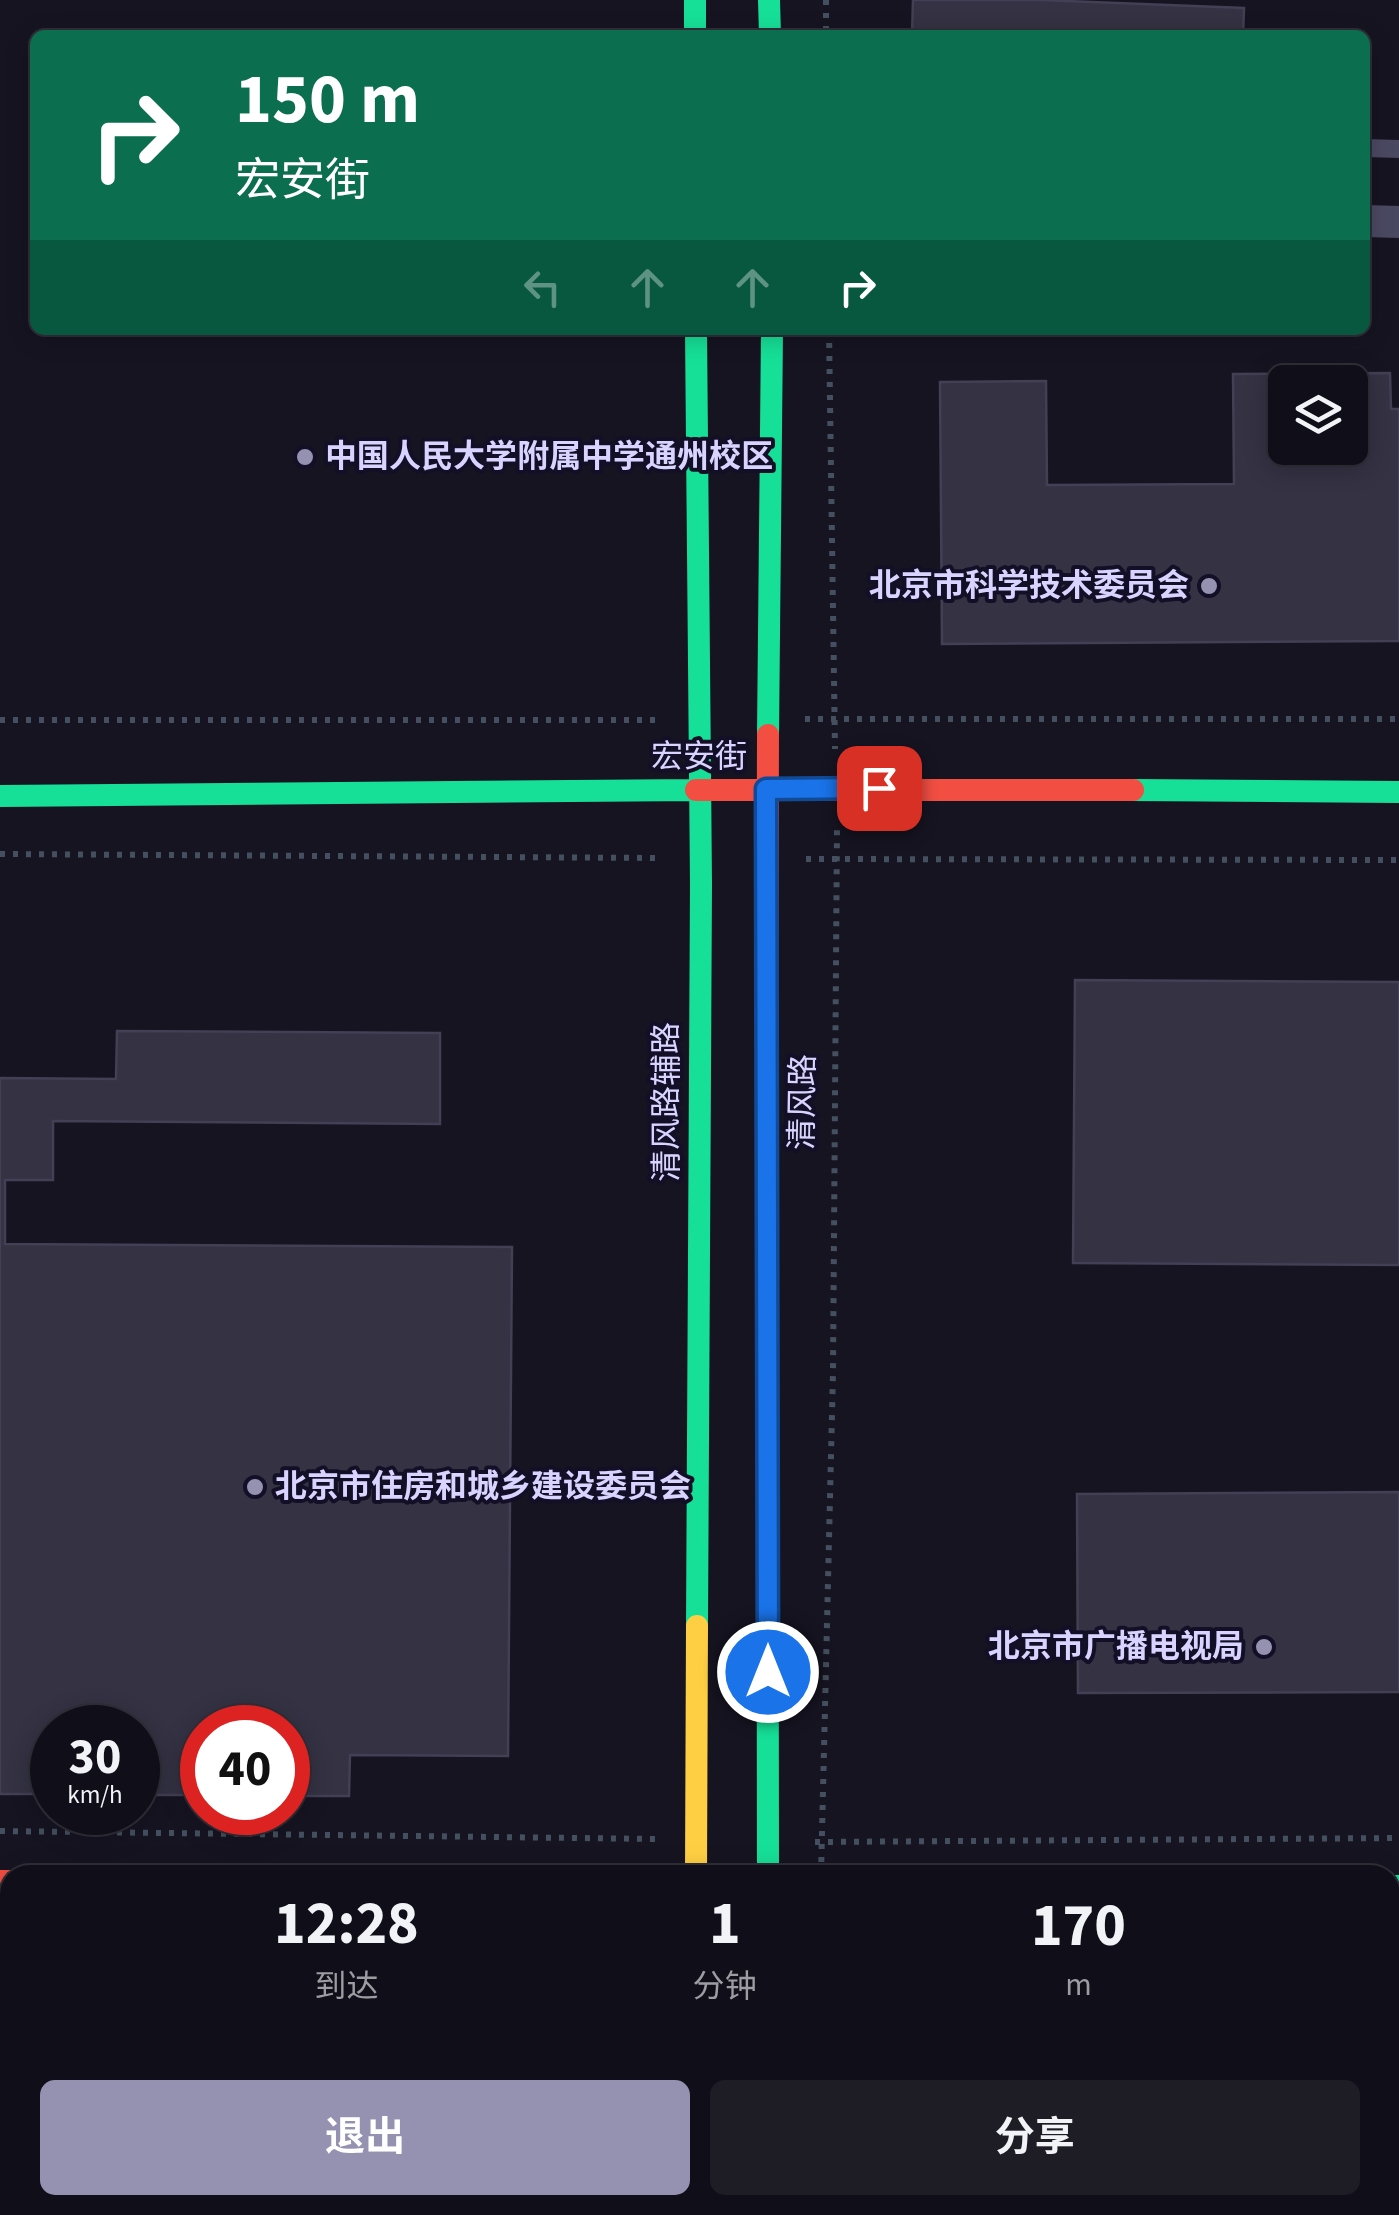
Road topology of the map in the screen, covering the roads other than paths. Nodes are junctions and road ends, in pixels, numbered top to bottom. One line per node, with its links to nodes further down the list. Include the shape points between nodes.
1 (695, 0): 3 (street)
2 (769, 0): 4 (street)
3 (696, 30)
4 (770, 30)
5 (1370, 148): 6 (lane)
6 (1399, 149)
7 (1370, 221): 8 (street)
8 (1399, 222)
9 (696, 335): 11 (street, 清风路辅路)
10 (772, 335): 12 (street, 清风路)
11 (698, 789): 12 (street, 宏安街); 14 (street, 宏安街); 15 (street, 清风路辅路)
12 (766, 789): 13 (street, 宏安街); 16 (street, 清风路)
13 (1399, 792)
14 (0, 796)
15 (696, 1865)
16 (768, 1865)

